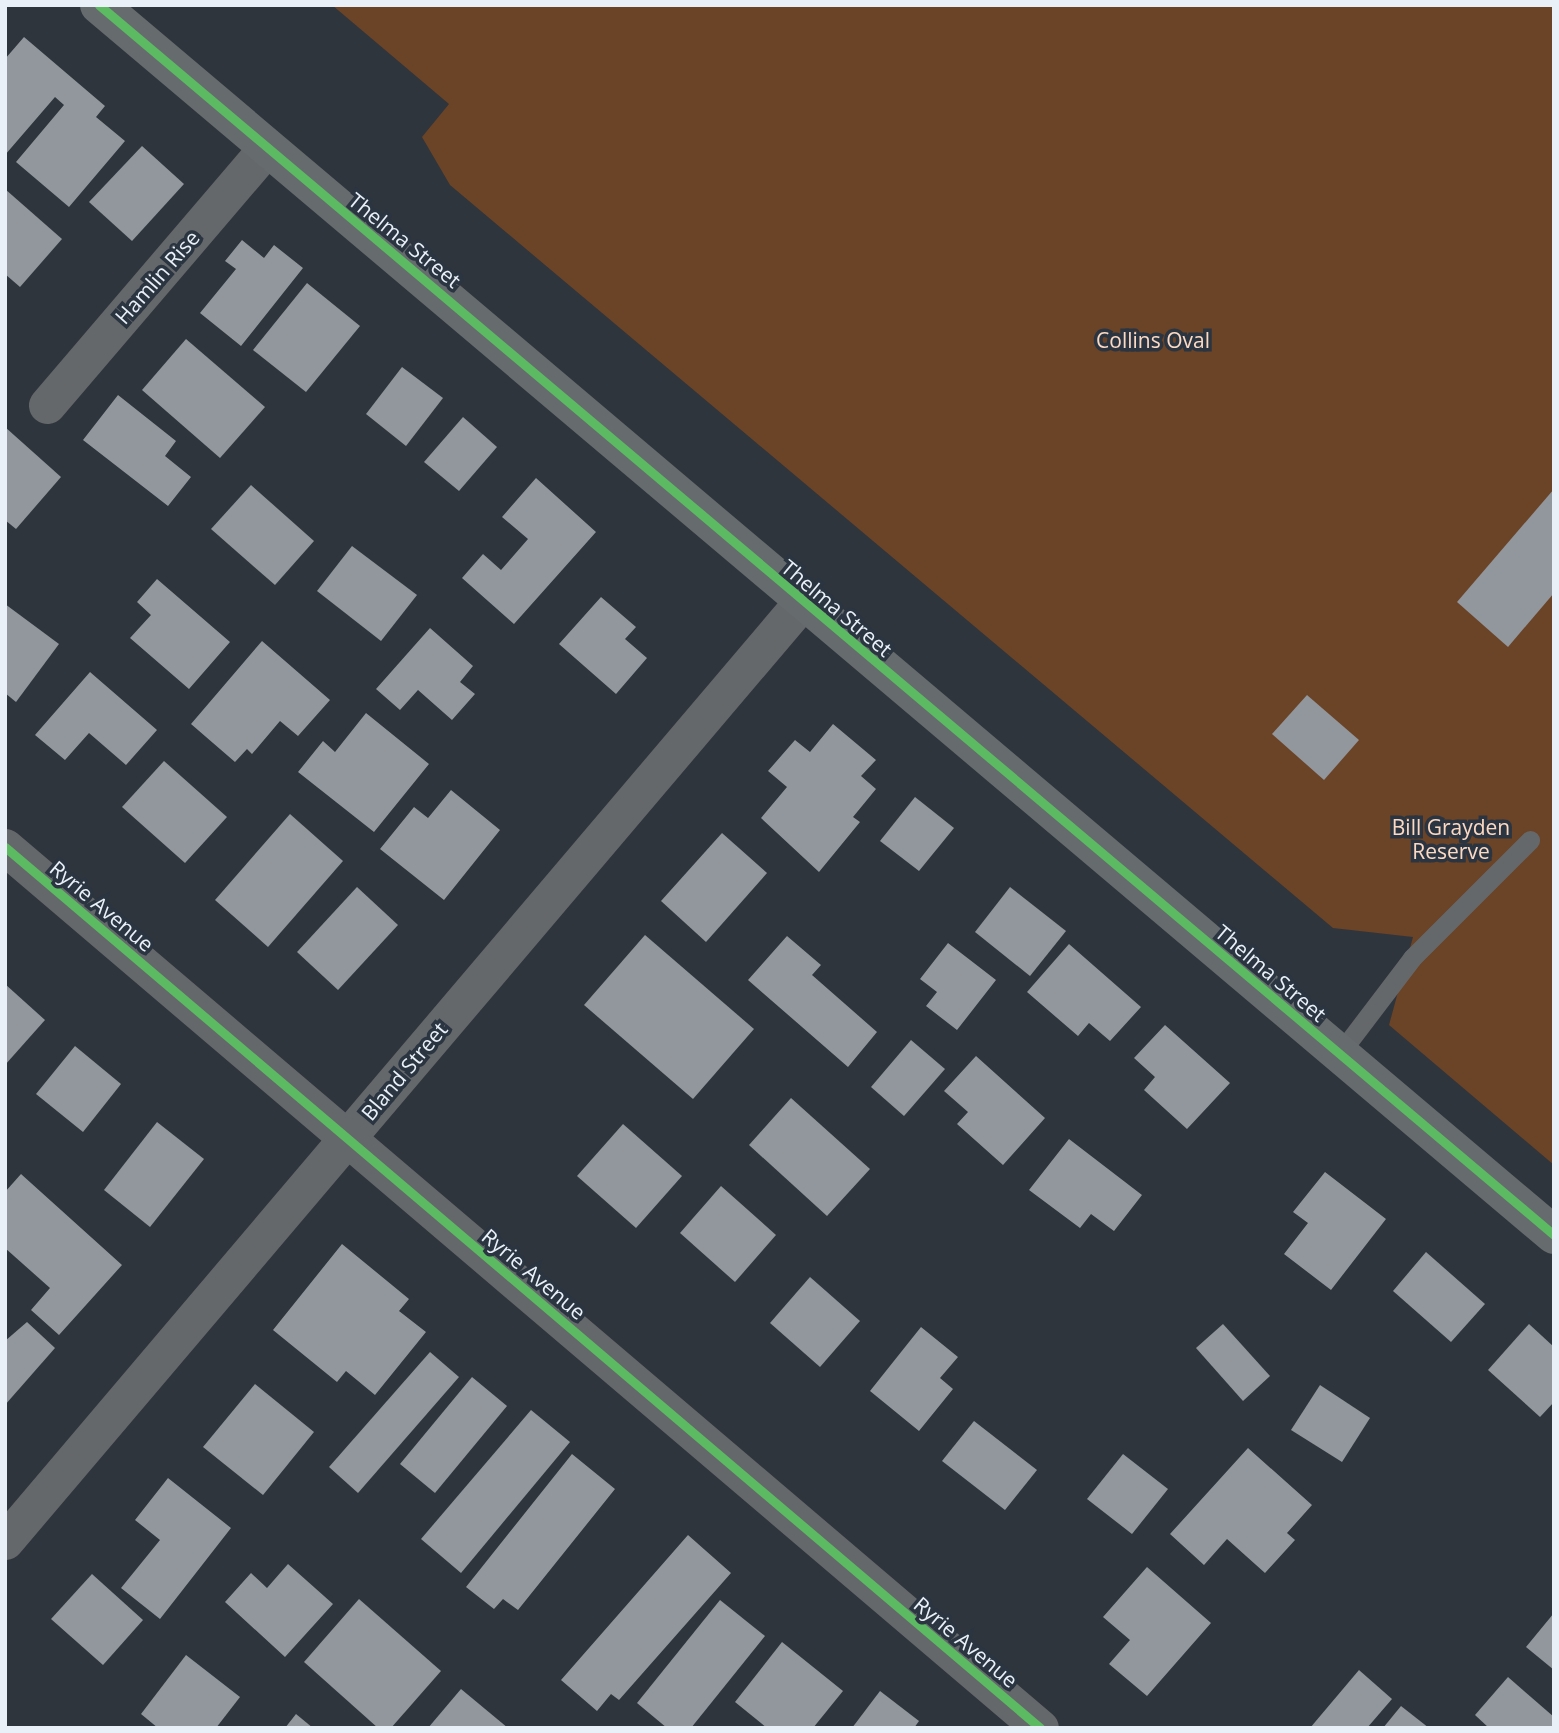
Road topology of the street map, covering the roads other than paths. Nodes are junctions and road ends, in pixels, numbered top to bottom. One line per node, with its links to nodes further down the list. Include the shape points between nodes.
1 (99, 5): 2 (main road, Thelma Street)
2 (266, 149): 3 (street, Hamlin Rise); 4 (main road, Thelma Street, via 524,359)
3 (47, 405)
4 (802, 601): 7 (main road, Thelma Street); 8 (street, Bland Street)
5 (1530, 840): 7 (lane, via 1412,958)
6 (5, 847): 8 (street, Ryrie Avenue)
7 (1340, 1053): 9 (main road, Thelma Street)
8 (347, 1138): 10 (street, Bland Street); 11 (street, Ryrie Avenue)
9 (1554, 1236)
10 (5, 1541)
11 (1040, 1728)

